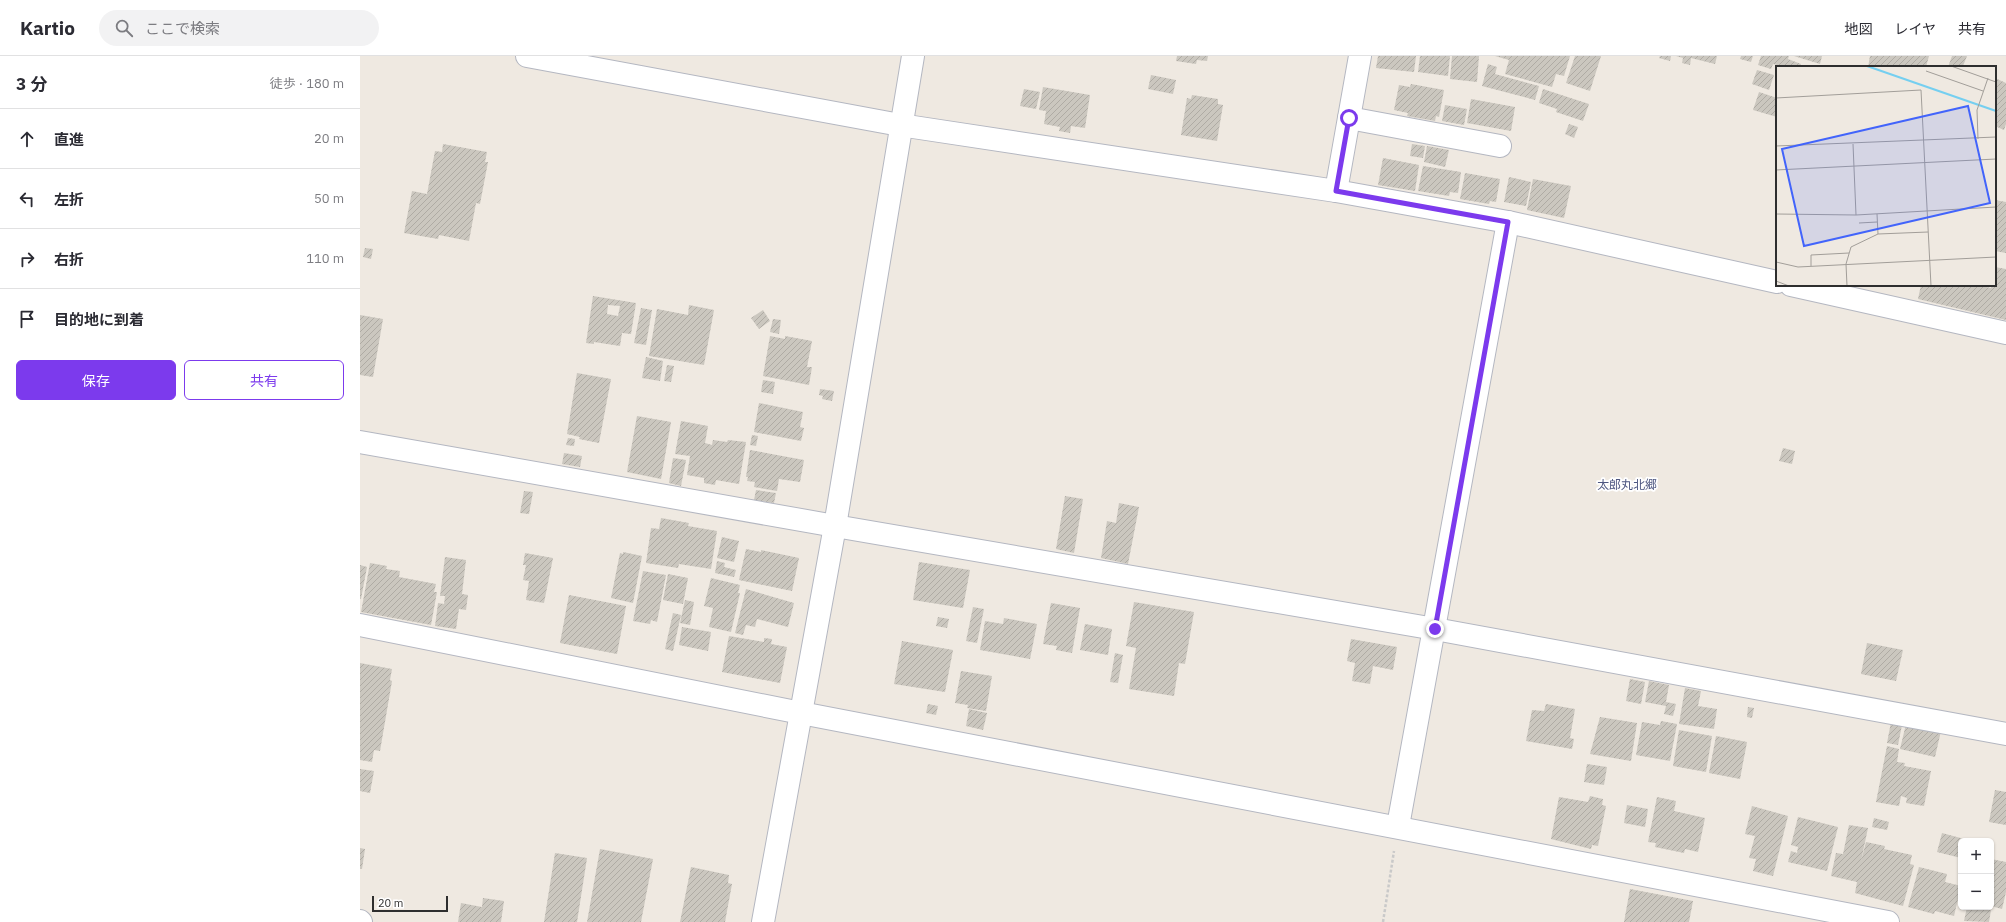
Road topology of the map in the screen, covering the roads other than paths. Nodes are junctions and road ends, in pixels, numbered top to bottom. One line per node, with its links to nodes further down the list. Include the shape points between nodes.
1 (527, 56): 5 (street)
2 (913, 56): 5 (street)
3 (1360, 56): 4 (street)
4 (1349, 118): 6 (street); 7 (street)
5 (900, 125): 7 (street); 13 (street)
6 (1500, 146)
7 (1336, 191): 8 (street)
8 (1508, 222): 9 (street); 15 (street)
9 (1776, 282)
10 (1795, 286): 11 (street)
11 (2006, 333)
12 (360, 442): 13 (street)
13 (835, 526): 15 (street); 16 (street)
14 (360, 625): 16 (street)
15 (1435, 629): 17 (street); 18 (street)
16 (801, 713): 18 (street); 19 (street)
17 (2006, 734)
18 (1398, 826): 20 (street)
19 (763, 922)
20 (1888, 922)

